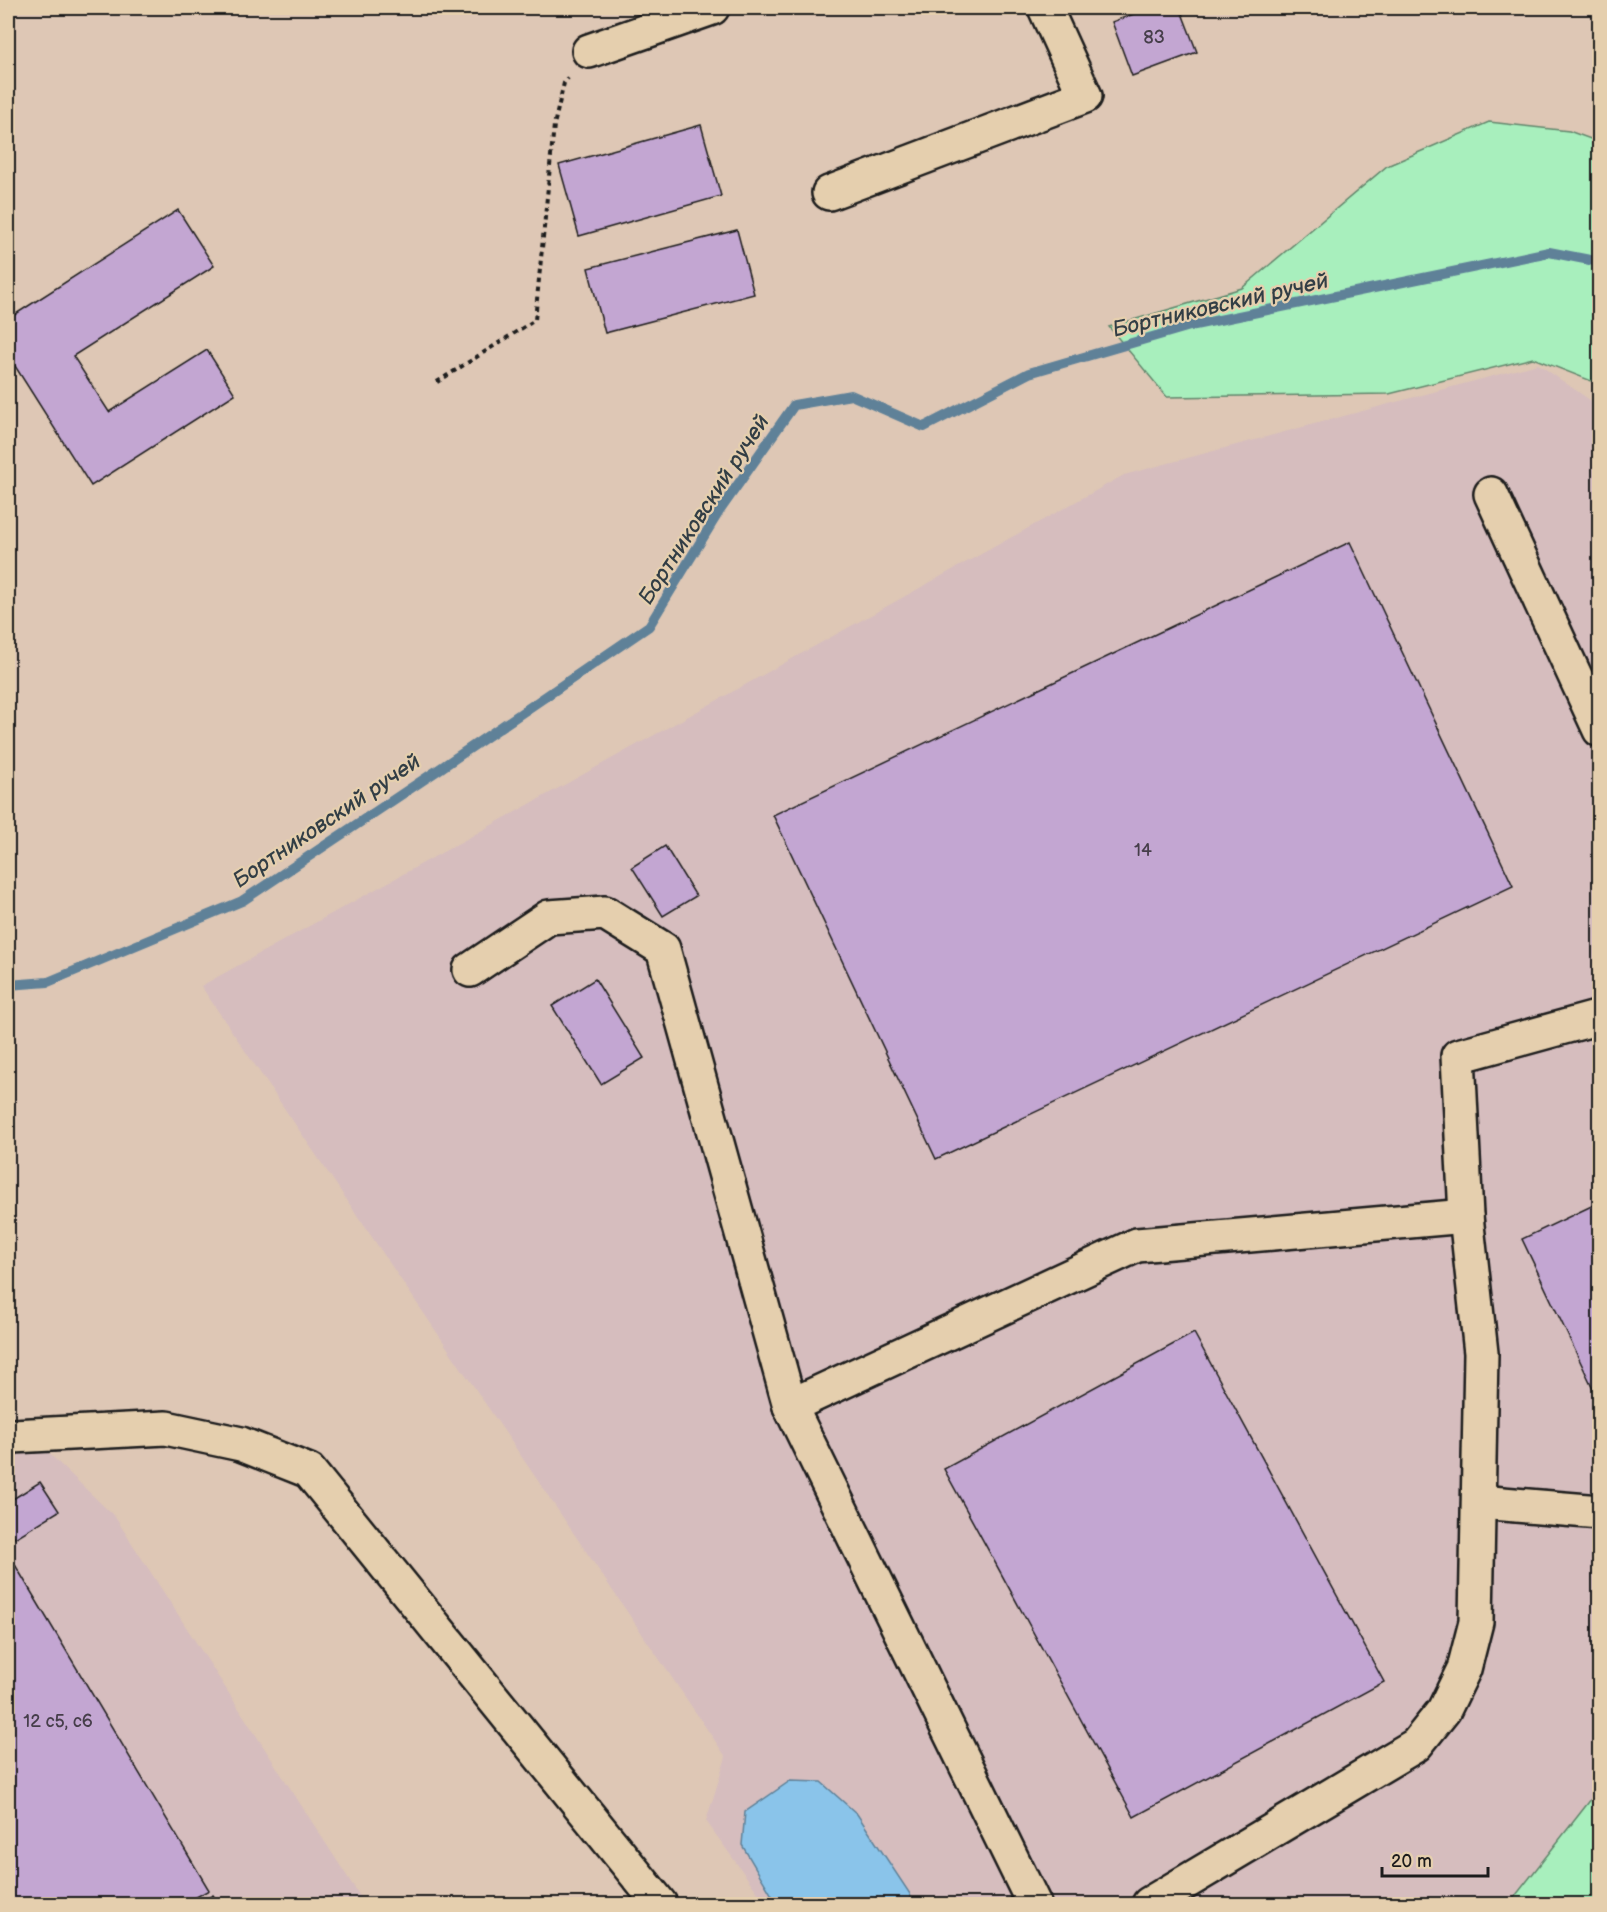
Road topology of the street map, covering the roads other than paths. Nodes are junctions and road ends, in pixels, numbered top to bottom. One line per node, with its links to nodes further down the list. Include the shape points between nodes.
1 (712, 8): 3 (street)
2 (1045, 8): 4 (street, via 1085,96)
3 (589, 51)
4 (829, 193)
5 (1491, 494): 6 (street)
6 (1599, 730)
7 (470, 970): 10 (street, via 549,917 605,913 663,949)
8 (1599, 1017): 9 (street, via 1458,1056)
9 (1467, 1216): 10 (street, via 1137,1245); 12 (street, via 1481,1353)
10 (790, 1406): 15 (street)
11 (8, 1439): 14 (street, via 166,1428 241,1444 309,1471)
12 (1479, 1502): 13 (street); 16 (street, via 1476,1622 1464,1669 1444,1710 1416,1745)
13 (1599, 1512)
14 (660, 1905)
15 (1034, 1905)
16 (1149, 1905)

